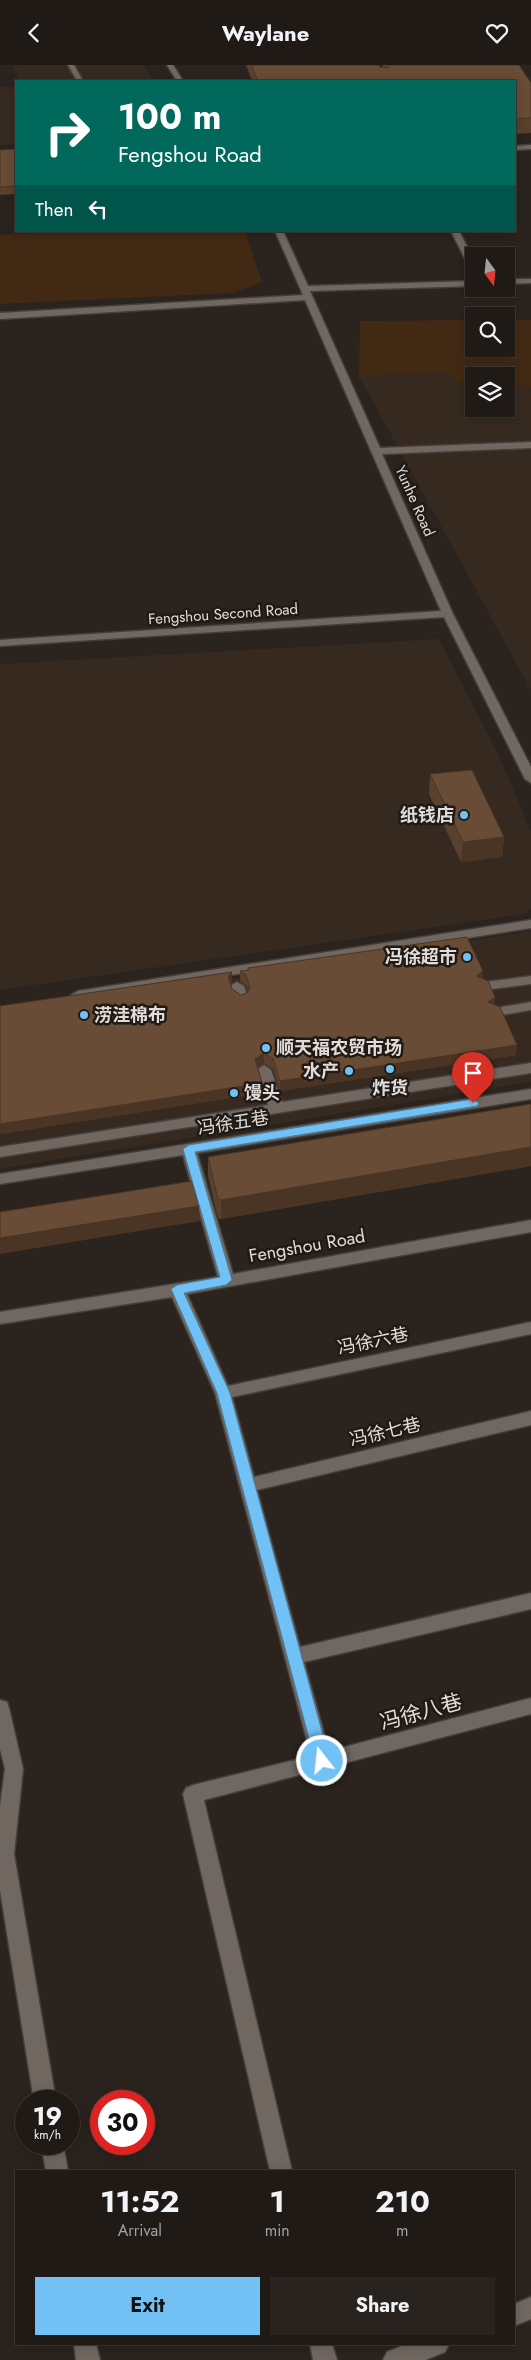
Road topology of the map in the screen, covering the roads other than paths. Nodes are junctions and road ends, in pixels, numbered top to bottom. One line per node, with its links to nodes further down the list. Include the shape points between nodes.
1 (71, 65): 3 (street)
2 (170, 65): 4 (street)
3 (79, 80)
4 (179, 80)
5 (531, 147): 6 (street)
6 (516, 148)
7 (279, 232): 13 (street, Yunhe Road)
8 (456, 232): 9 (street)
9 (465, 251)
10 (531, 281): 11 (street)
11 (515, 282)
12 (465, 283): 13 (street, via 347,286)
13 (306, 293): 14 (street); 16 (street, Yunhe Road)
14 (0, 316)
15 (531, 445): 16 (street)
16 (376, 451): 17 (street, Yunhe Road)
17 (448, 615): 18 (street, Fengshou Second Road); 19 (street, Yunhe Road)
18 (0, 643)
19 (531, 779)
20 (531, 925): 23 (street)
21 (531, 980): 22 (street)
22 (484, 986)
23 (69, 996)
24 (531, 1006): 25 (street)
25 (496, 1012)
26 (531, 1068): 29 (street)
27 (264, 1070): 29 (street)
28 (531, 1094): 30 (street, 冯徐五巷)
29 (276, 1107): 31 (street)
30 (189, 1149): 32 (street, 冯徐五巷); 34 (street)
31 (0, 1152)
32 (0, 1179)
33 (531, 1226): 34 (street, Fengshou Road)
34 (226, 1280): 35 (street, Fengshou Road)
35 (177, 1289): 36 (street, Fengshou Road); 38 (street)
36 (0, 1318)
37 (531, 1328): 38 (street, 冯徐六巷)
38 (224, 1393): 40 (street)
39 (531, 1418): 40 (street, 冯徐七巷)
40 (248, 1485): 42 (street)
41 (531, 1601): 42 (street)
42 (293, 1657): 45 (street)
43 (531, 1706): 45 (street, 冯徐八巷)
44 (0, 1708): 46 (street, via 14,1769 4,1854)
45 (322, 1761): 49 (street, 冯徐八巷, via 193,1794)
46 (43, 2090)
47 (54, 2155): 48 (street)
48 (57, 2170)
49 (281, 2170)
50 (531, 2308): 51 (street)
51 (515, 2315)
52 (85, 2345): 55 (street)
53 (321, 2345): 56 (street)
54 (434, 2345): 57 (street)
55 (88, 2360)
56 (325, 2360)
57 (395, 2360)

